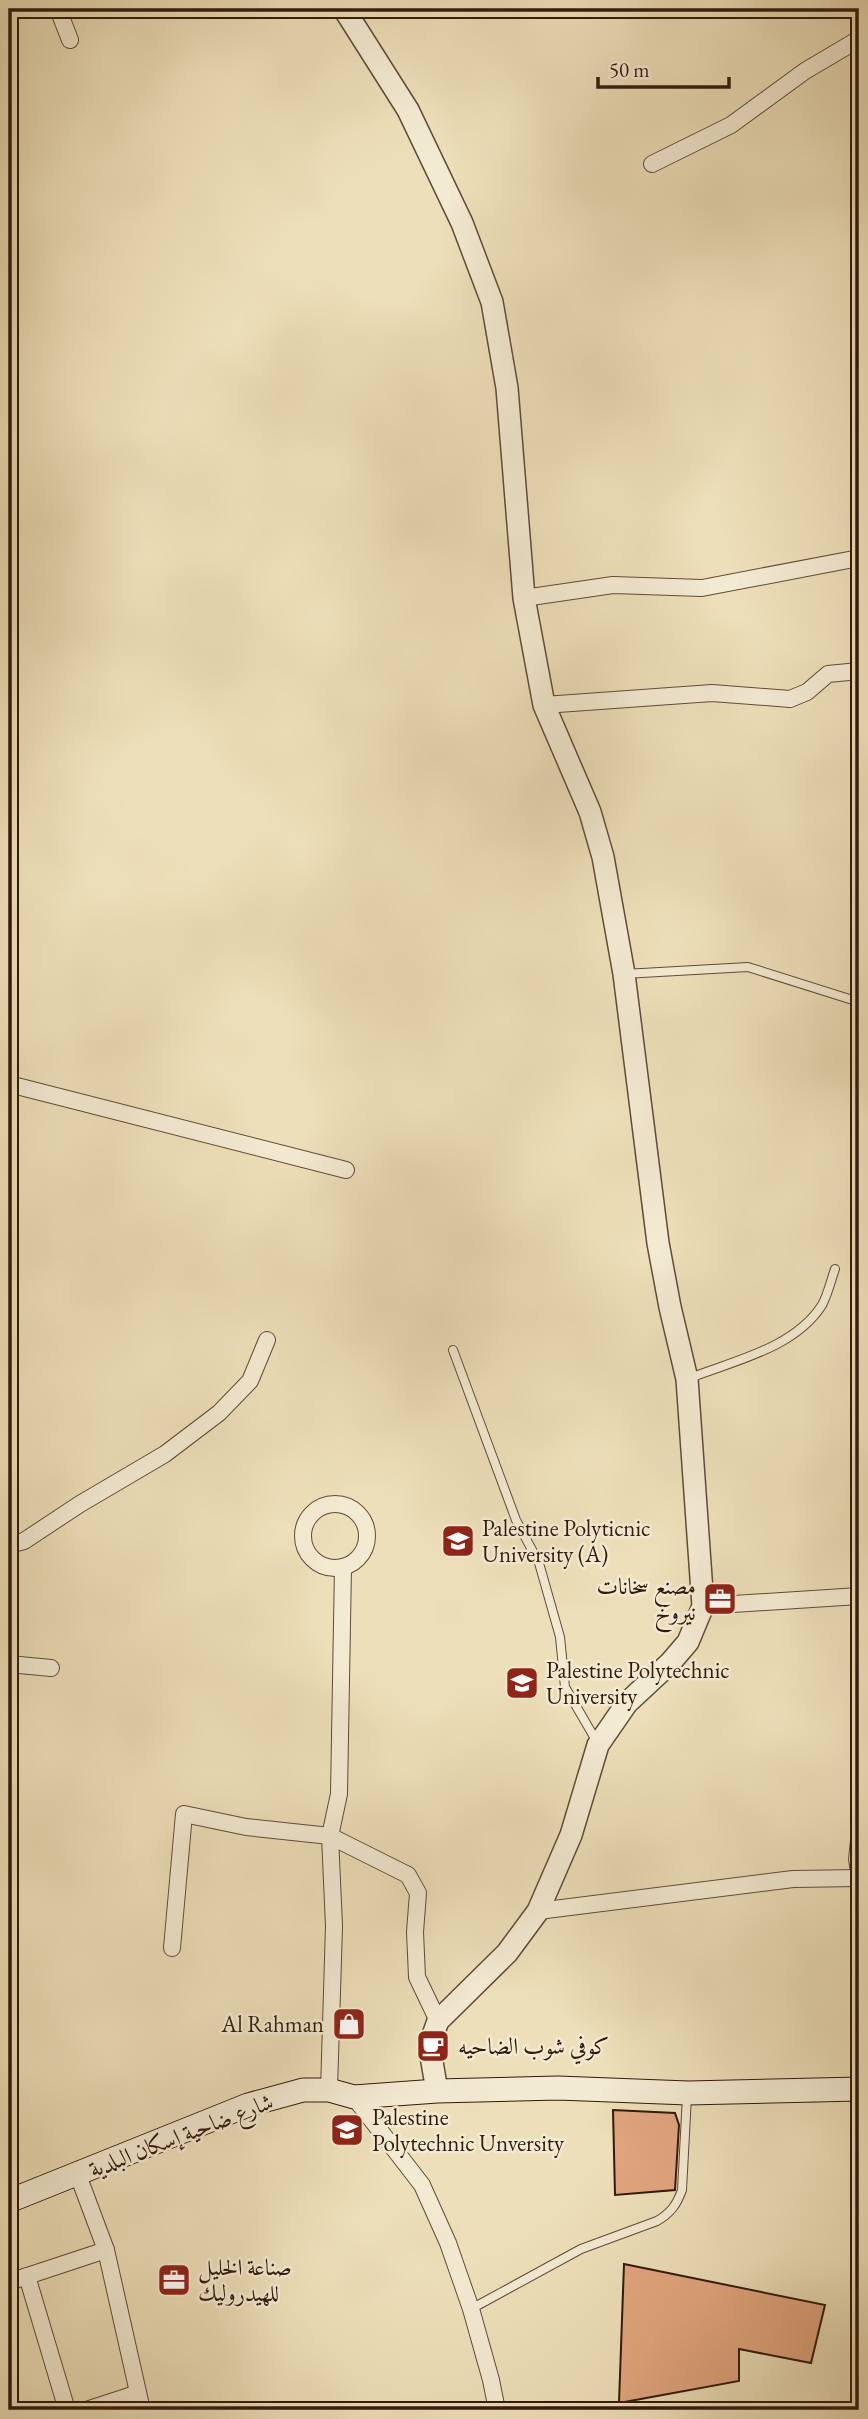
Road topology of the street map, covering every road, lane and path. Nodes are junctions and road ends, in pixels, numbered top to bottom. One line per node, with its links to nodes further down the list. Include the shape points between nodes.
1 (58, 9): 4 (street)
2 (344, 9): 7 (street, via 408,110 462,223 492,302 507,388)
3 (859, 39): 5 (street, via 805,71 732,125)
4 (70, 40)
5 (652, 164)
6 (859, 558): 7 (street, via 702,588 613,585)
7 (524, 598): 9 (street)
8 (859, 671): 9 (street, via 828,674 790,699 712,694)
9 (544, 705): 10 (street, via 590,812)
10 (624, 974): 11 (lane, via 748,967); 17 (street, via 658,1243)
11 (859, 1002)
12 (9, 1084): 13 (street)
13 (346, 1170)
14 (835, 1269): 17 (lane, via 822,1304 803,1326 777,1344)
15 (267, 1340): 18 (street, via 250,1381 219,1413 165,1454 24,1541)
16 (453, 1350): 24 (lane, via 516,1520 539,1563 560,1637 565,1686)
17 (687, 1380): 21 (street)
18 (9, 1545)
19 (343, 1567): 19 (street, via 361,1555 367,1533 358,1513 328,1504 305,1523 303,1543 314,1560 332,1568); 26 (street, via 338,1794)
20 (859, 1596): 21 (street)
21 (703, 1606): 24 (street, via 688,1642 627,1703)
22 (9, 1664): 23 (street)
23 (51, 1668)
24 (598, 1745): 28 (street, via 571,1835)
25 (859, 1802): 27 (lane, via 853,1859)
26 (330, 1836): 29 (street, via 246,1827 184,1814); 30 (street, via 408,1875 418,1893 417,1978); 32 (street, via 334,1926)
27 (858, 1880): 28 (street, via 793,1879)
28 (538, 1912): 30 (street, via 507,1952)
29 (172, 1948)
30 (438, 2021): 33 (street, via 431,2056)
31 (859, 2089): 34 (main road, شارع ضاحية إسكان البلدية)
32 (329, 2090): 35 (main road, شارع ضاحية إسكان البلدية); 36 (main road, شارع ضاحية إسكان البلدية, via 303,2090 248,2105)
33 (437, 2091): 34 (main road, شارع ضاحية إسكان البلدية, via 558,2088); 35 (main road, شارع ضاحية إسكان البلدية)
34 (688, 2093): 41 (lane, via 682,2190 668,2214 581,2249)
35 (354, 2097): 41 (street, via 422,2185)
36 (78, 2175): 37 (main road, شارع ضاحية إسكان البلدية); 38 (street)
37 (9, 2201)
38 (106, 2250): 39 (street); 42 (street)
39 (27, 2276): 40 (street); 43 (street)
40 (9, 2282)
41 (471, 2309): 46 (street)
42 (138, 2393): 44 (street); 45 (street)
43 (67, 2410)
44 (86, 2410)
45 (142, 2410)
46 (497, 2410)

